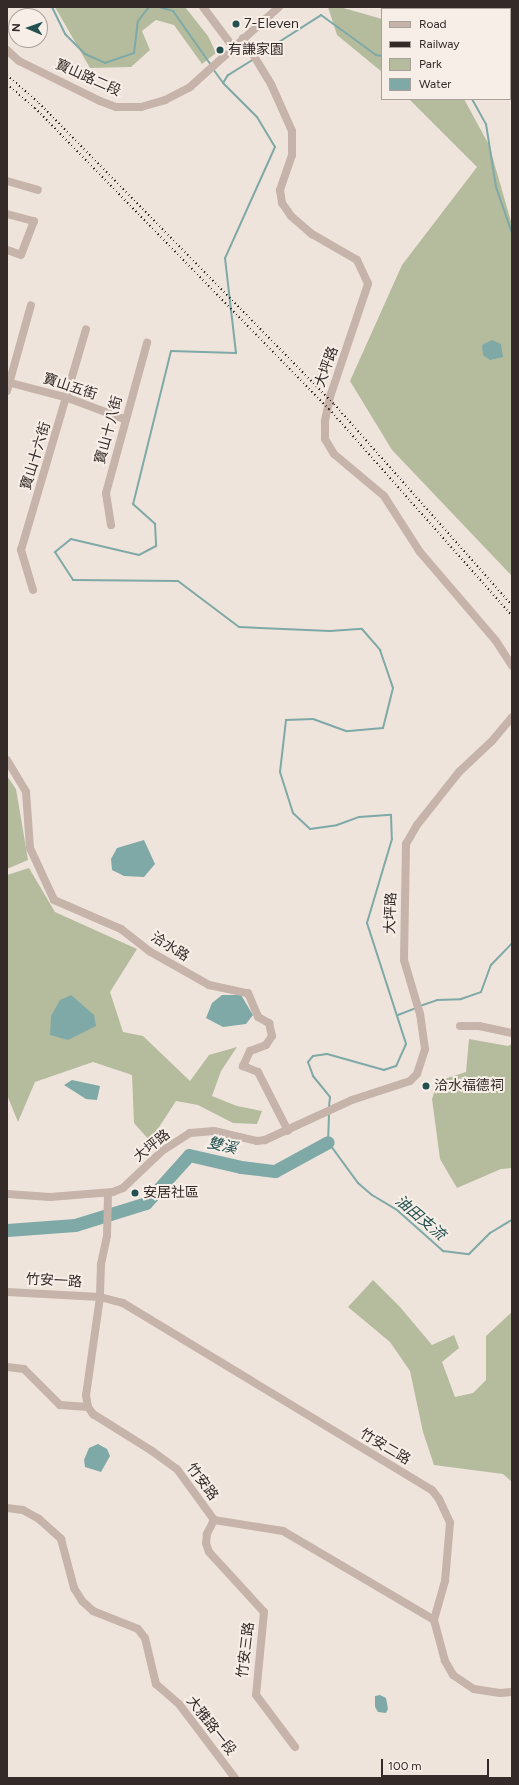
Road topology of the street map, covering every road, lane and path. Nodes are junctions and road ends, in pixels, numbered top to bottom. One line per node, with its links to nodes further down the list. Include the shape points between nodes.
1 (204, 7): 4 (street)
2 (279, 7): 3 (street)
3 (243, 38): 4 (street); 19 (street, 大坪路, via 259,64 292,131 292,155 280,190 282,203 290,216 312,234 358,260 368,284 330,398 325,421 325,438 334,454 384,496 420,552 496,641)
4 (233, 47): 5 (street, 寶山路二段, via 190,87 165,100 141,107 116,107 19,61)
5 (7, 50)
6 (7, 181): 7 (street)
7 (38, 190)
8 (7, 214): 9 (street, via 34,221 21,255)
9 (7, 250)
10 (31, 305): 13 (street)
11 (86, 329): 15 (street, 寶山十六街)
12 (147, 343): 16 (street, 寶山十八街)
13 (8, 382): 14 (street); 15 (street, 寶山五街)
14 (7, 391)
15 (68, 398): 16 (street, 寶山五街); 18 (street, 寶山十六街, via 21,550)
16 (124, 420): 17 (street, 寶山十八街, via 106,493)
17 (111, 525)
18 (33, 590)
19 (512, 666)
20 (512, 717): 24 (street, 大坪路, via 460,772 417,825 406,844 403,946 406,972 420,1014 424,1049 417,1074 400,1086 352,1100)
21 (7, 760): 24 (street, 洽水路, via 26,792 30,848 54,900 121,929 149,951 209,985 248,993 258,1017 269,1023 272,1036 266,1045 250,1051 242,1066 258,1072)
22 (460, 1026): 23 (street, via 480,1026)
23 (512, 1033)
24 (288, 1132): 25 (street, 大坪路, via 257,1141 214,1131 190,1133 162,1151 123,1188)
25 (108, 1192): 26 (street, 大坪路, via 50,1197); 28 (street, via 107,1236 101,1265)
26 (7, 1194)
27 (7, 1292): 28 (street, 竹安一路)
28 (100, 1297): 30 (street, via 86,1395); 33 (street, 竹安二路, via 123,1303 432,1490 450,1524 445,1581)
29 (7, 1367): 30 (street, via 24,1369 60,1405)
30 (88, 1406): 32 (street, 竹安路, via 93,1414 152,1450 177,1470)
31 (7, 1508): 36 (street, 大雅路一段, via 23,1510 39,1519 61,1539 74,1588 82,1601 97,1613 138,1629 145,1638 156,1684 179,1704)
32 (214, 1520): 33 (street, 竹安路, via 283,1531); 35 (street, 竹安三路, via 206,1534 209,1552 264,1612 256,1695)
33 (434, 1620): 34 (street, via 445,1661 453,1675 474,1689)
34 (512, 1692)
35 (295, 1747)
36 (235, 1778)

